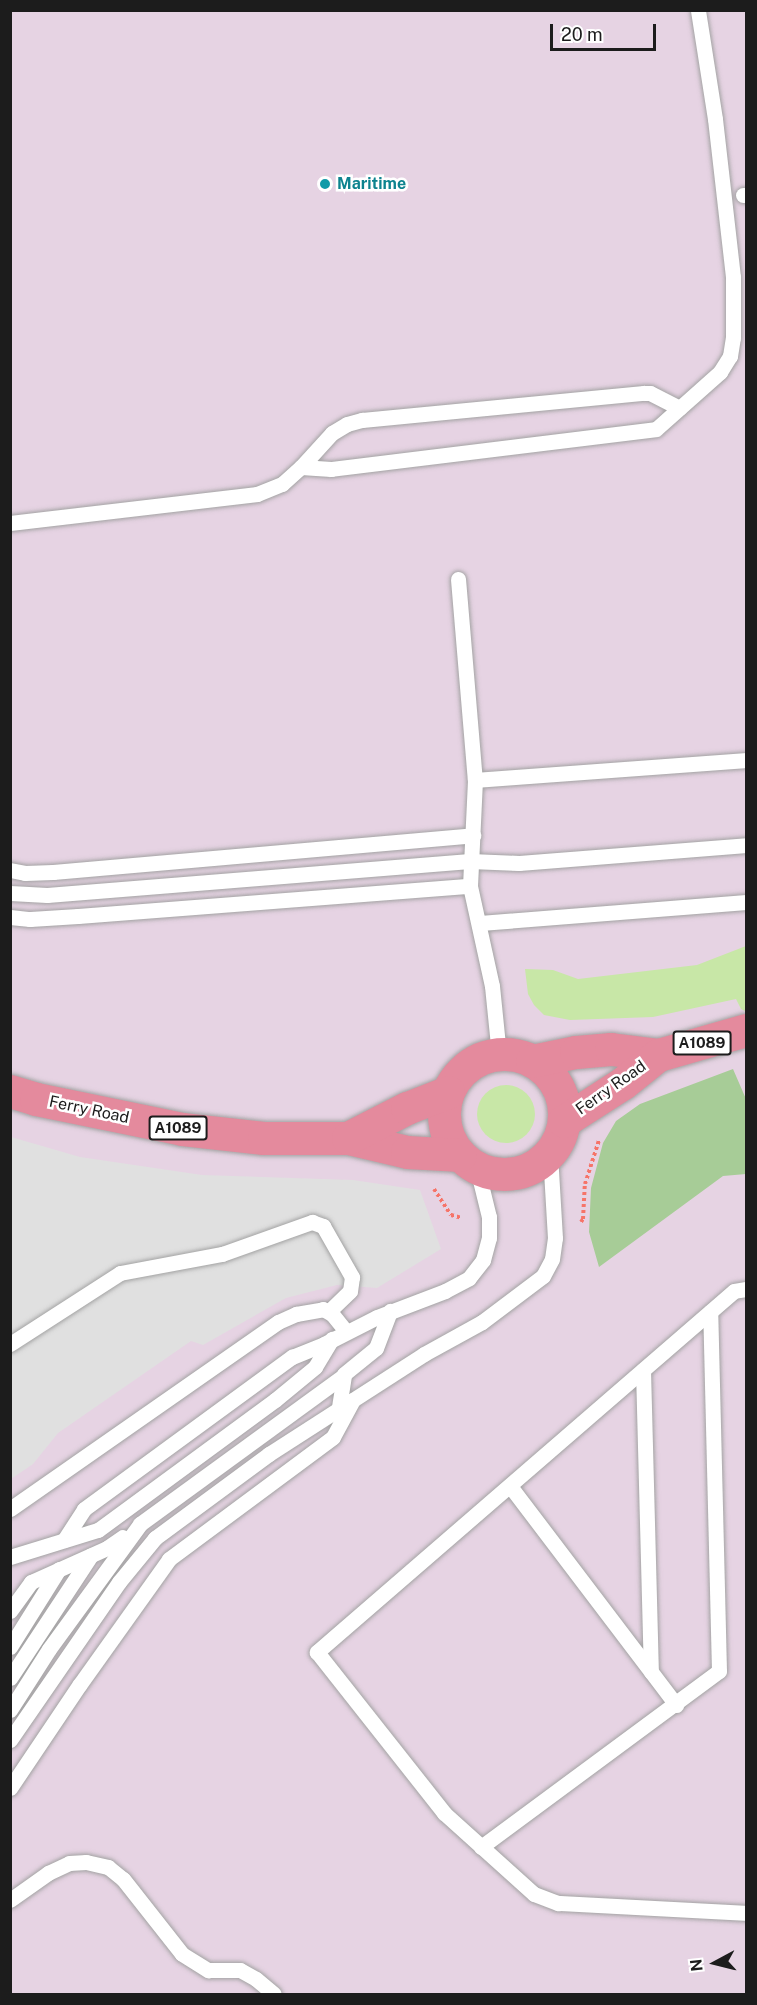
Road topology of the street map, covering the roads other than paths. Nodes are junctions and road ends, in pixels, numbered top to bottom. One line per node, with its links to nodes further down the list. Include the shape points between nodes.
1 (698, 10): 2 (lane)
2 (740, 307): 3 (lane, via 727,361 716,376)
3 (679, 408): 4 (lane, via 647,432 331,469); 4 (lane, via 644,393 362,420 332,433)
4 (301, 468): 5 (lane, via 282,484 257,494)
5 (10, 523)
6 (458, 579): 8 (lane)
7 (747, 760): 8 (lane)
8 (475, 780): 9 (lane)
9 (473, 835): 11 (lane); 12 (lane, via 53,872)
10 (747, 845): 11 (lane, via 519,863)
11 (470, 861): 13 (lane); 14 (lane, via 47,895)
12 (10, 870)
13 (470, 885): 16 (lane, via 78,916); 17 (lane)
14 (10, 893)
15 (747, 902): 17 (lane)
16 (10, 917)
17 (480, 923): 19 (lane)
18 (747, 1030): 20 (highway, Ferry Road / A1089)
19 (499, 1054): 21 (highway); 23 (highway, via 468,1066)
20 (658, 1055): 21 (highway, Ferry Road / A1089, via 611,1049); 24 (highway, Ferry Road / A1089)
21 (532, 1061): 24 (highway, via 557,1086 564,1103)
22 (10, 1091): 25 (highway, Ferry Road / A1089, via 182,1129 264,1138)
23 (448, 1092): 25 (highway, Ferry Road / A1089); 27 (highway, via 445,1125 450,1141)
24 (564, 1121): 26 (highway, via 560,1139)
25 (348, 1138): 27 (highway, Ferry Road / A1089)
26 (550, 1154): 27 (highway, via 535,1167 516,1174 496,1174); 36 (lane, via 552,1259 538,1280 482,1322)
27 (468, 1162): 30 (lane, via 489,1217 487,1250 473,1274 445,1292)
28 (747, 1289): 31 (lane, via 735,1291)
29 (328, 1311): 32 (lane); 33 (lane, via 350,1291 352,1277 323,1226 312,1222 222,1254 120,1273); 38 (lane, via 315,1309 278,1322)
30 (390, 1311): 32 (lane); 35 (lane, via 376,1348)
31 (710, 1312): 34 (lane); 50 (lane, via 719,1671)
32 (339, 1335): 40 (lane, via 292,1357 84,1509); 40 (lane, via 313,1369 269,1405 98,1530)
33 (10, 1344)
34 (643, 1370): 37 (lane); 48 (lane)
35 (343, 1376): 36 (lane); 39 (lane)
36 (346, 1404): 52 (lane, via 269,1454 155,1538 119,1582); 53 (lane, via 343,1422 333,1437 169,1559)
37 (510, 1486): 48 (lane); 54 (lane, via 317,1652 444,1813)
38 (10, 1509)
39 (140, 1524): 41 (lane); 51 (lane)
40 (64, 1540): 42 (lane)
41 (91, 1555): 43 (lane); 49 (lane)
42 (10, 1557)
43 (59, 1569): 44 (lane); 47 (lane)
44 (28, 1584): 45 (lane); 46 (lane)
45 (10, 1602)
46 (10, 1611)
47 (10, 1647)
48 (651, 1672): 50 (lane)
49 (10, 1678)
50 (675, 1705): 54 (lane)
51 (10, 1710)
52 (10, 1740)
53 (10, 1788)
54 (481, 1847): 56 (lane, via 525,1888 552,1902)
55 (10, 1900): 57 (lane, via 69,1863 86,1862 108,1868 123,1879 182,1954 208,1970 240,1970)
56 (747, 1913)
57 (274, 1995)

